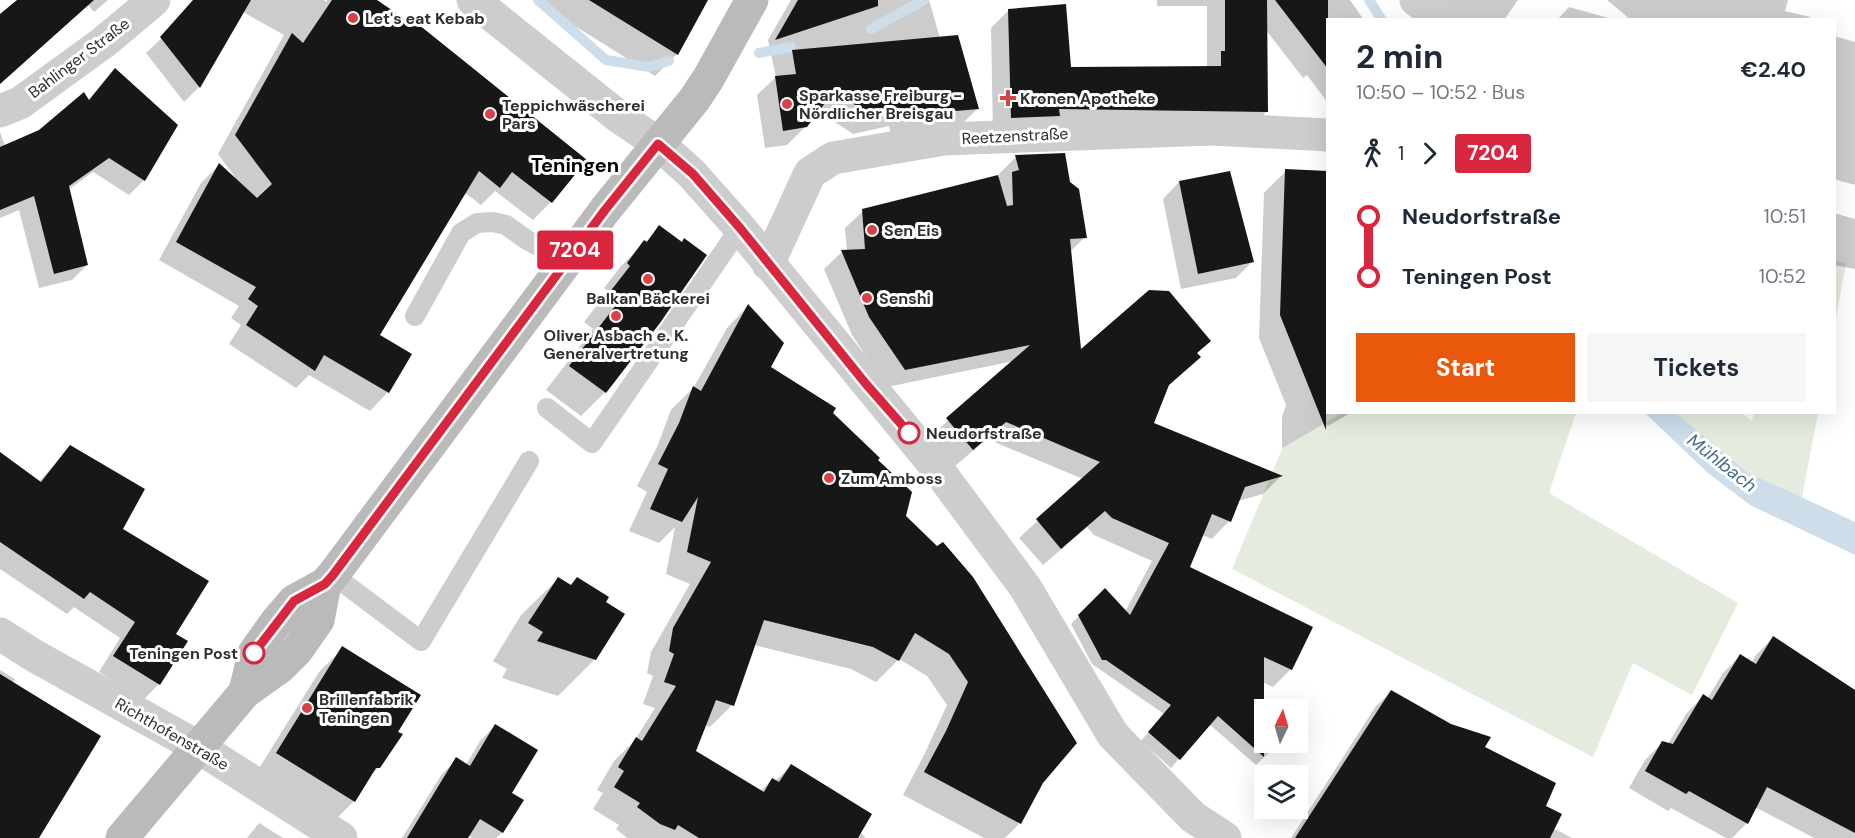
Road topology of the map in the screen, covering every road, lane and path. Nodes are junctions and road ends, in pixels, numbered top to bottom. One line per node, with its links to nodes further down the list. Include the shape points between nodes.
1 (154, 0): 6 (street, Bahlinger Straße, via 48,83 20,103)
2 (473, 0): 8 (street)
3 (752, 0): 8 (main road, via 708,79)
4 (1416, 0): 5 (street)
5 (1440, 18)
6 (0, 111)
7 (1326, 135): 13 (street, Reetzenstraße, via 1212,129 944,139 833,158 810,173)
8 (658, 144): 11 (street, via 693,174); 12 (main road)
9 (1836, 163): 10 (street)
10 (1855, 168)
11 (740, 228): 13 (street); 15 (lane, via 592,443)
12 (567, 262): 14 (lane, via 506,225 477,223 461,233); 17 (main road)
13 (768, 264): 22 (street, via 907,431 1025,587 1113,735 1193,818)
14 (415, 316)
15 (547, 408)
16 (529, 461): 17 (lane, via 421,641)
17 (329, 579): 19 (main road, via 318,620 297,650 245,692)
18 (0, 634): 19 (street, Richthofenstraße)
19 (198, 747): 20 (main road); 21 (street, Richthofenstraße)
20 (122, 838)
21 (341, 838)
22 (1225, 838)

